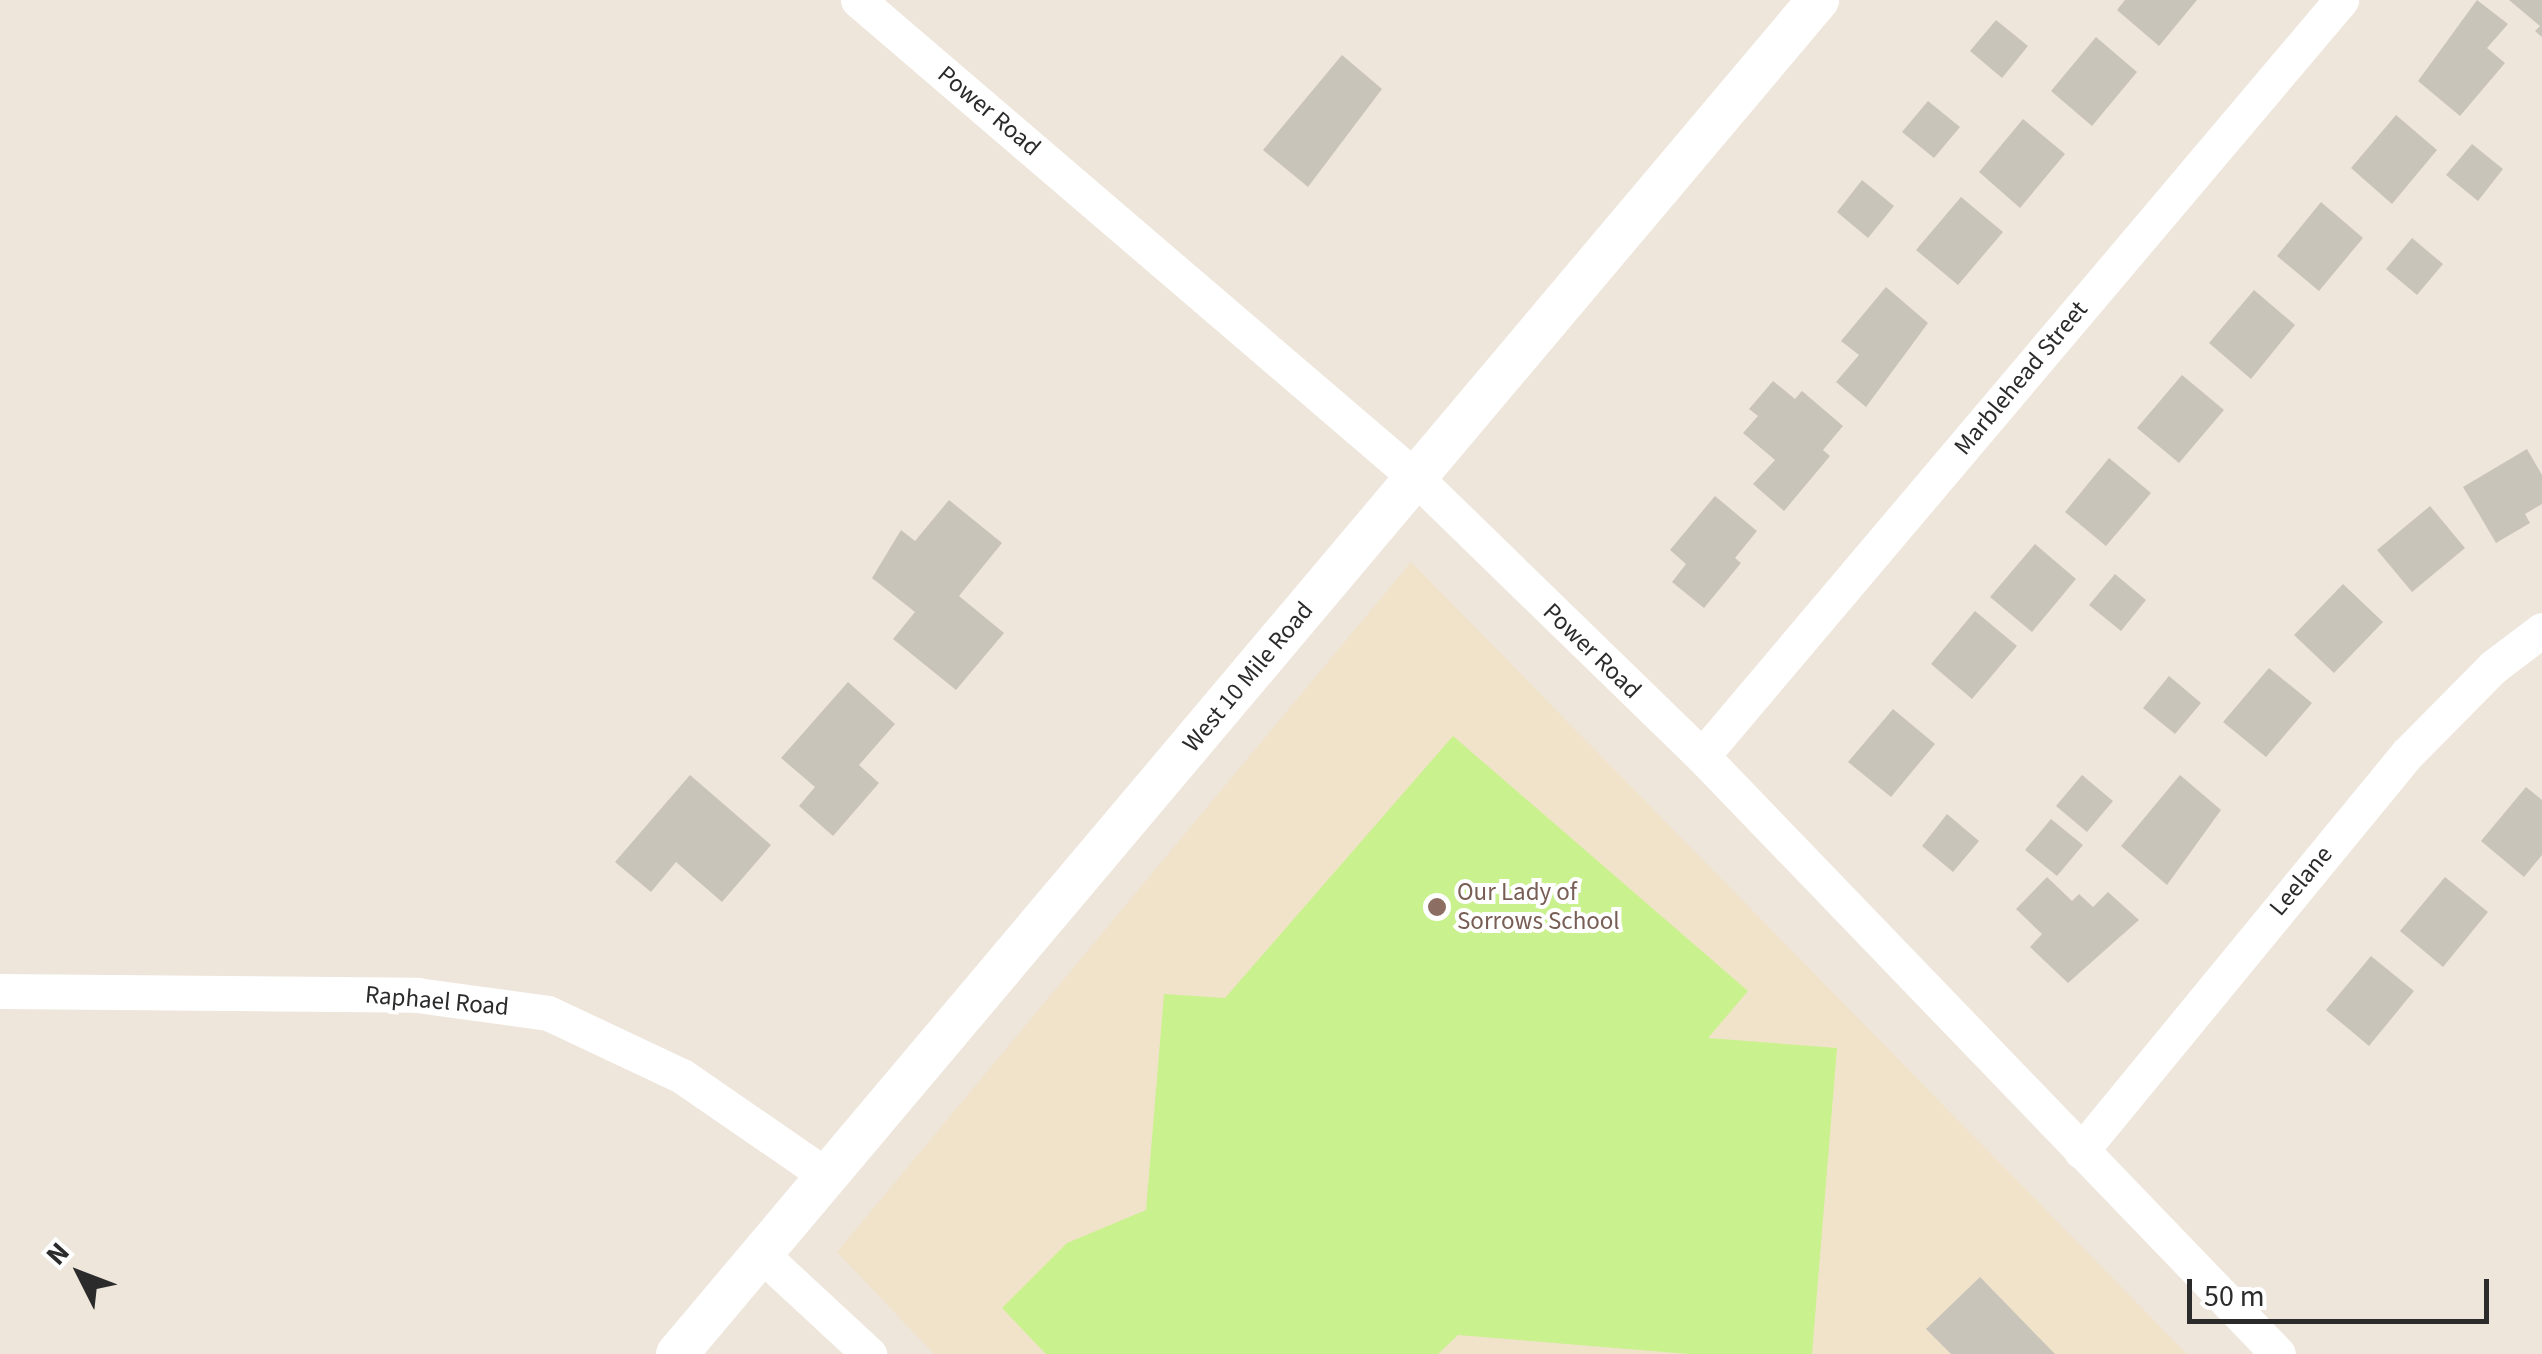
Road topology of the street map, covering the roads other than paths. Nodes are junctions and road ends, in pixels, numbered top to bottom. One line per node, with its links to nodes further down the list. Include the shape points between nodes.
1 (858, 0): 4 (street, Power Road)
2 (1818, 0): 4 (street, West 10 Mile Road)
3 (2341, 0): 6 (street, Marblehead Street)
4 (1416, 478): 6 (street, Power Road); 9 (street, West 10 Mile Road)
5 (2542, 630): 8 (street, Leelane, via 2493,667 2407,754)
6 (1702, 756): 8 (street, Power Road)
7 (0, 991): 9 (street, Raphael Road, via 417,995 548,1014 670,1070)
8 (2080, 1151): 13 (street, Power Road)
9 (828, 1176): 10 (street, West 10 Mile Road)
10 (760, 1253): 11 (street, West 10 Mile Road); 12 (street)
11 (677, 1354)
12 (870, 1354)
13 (2278, 1354)

